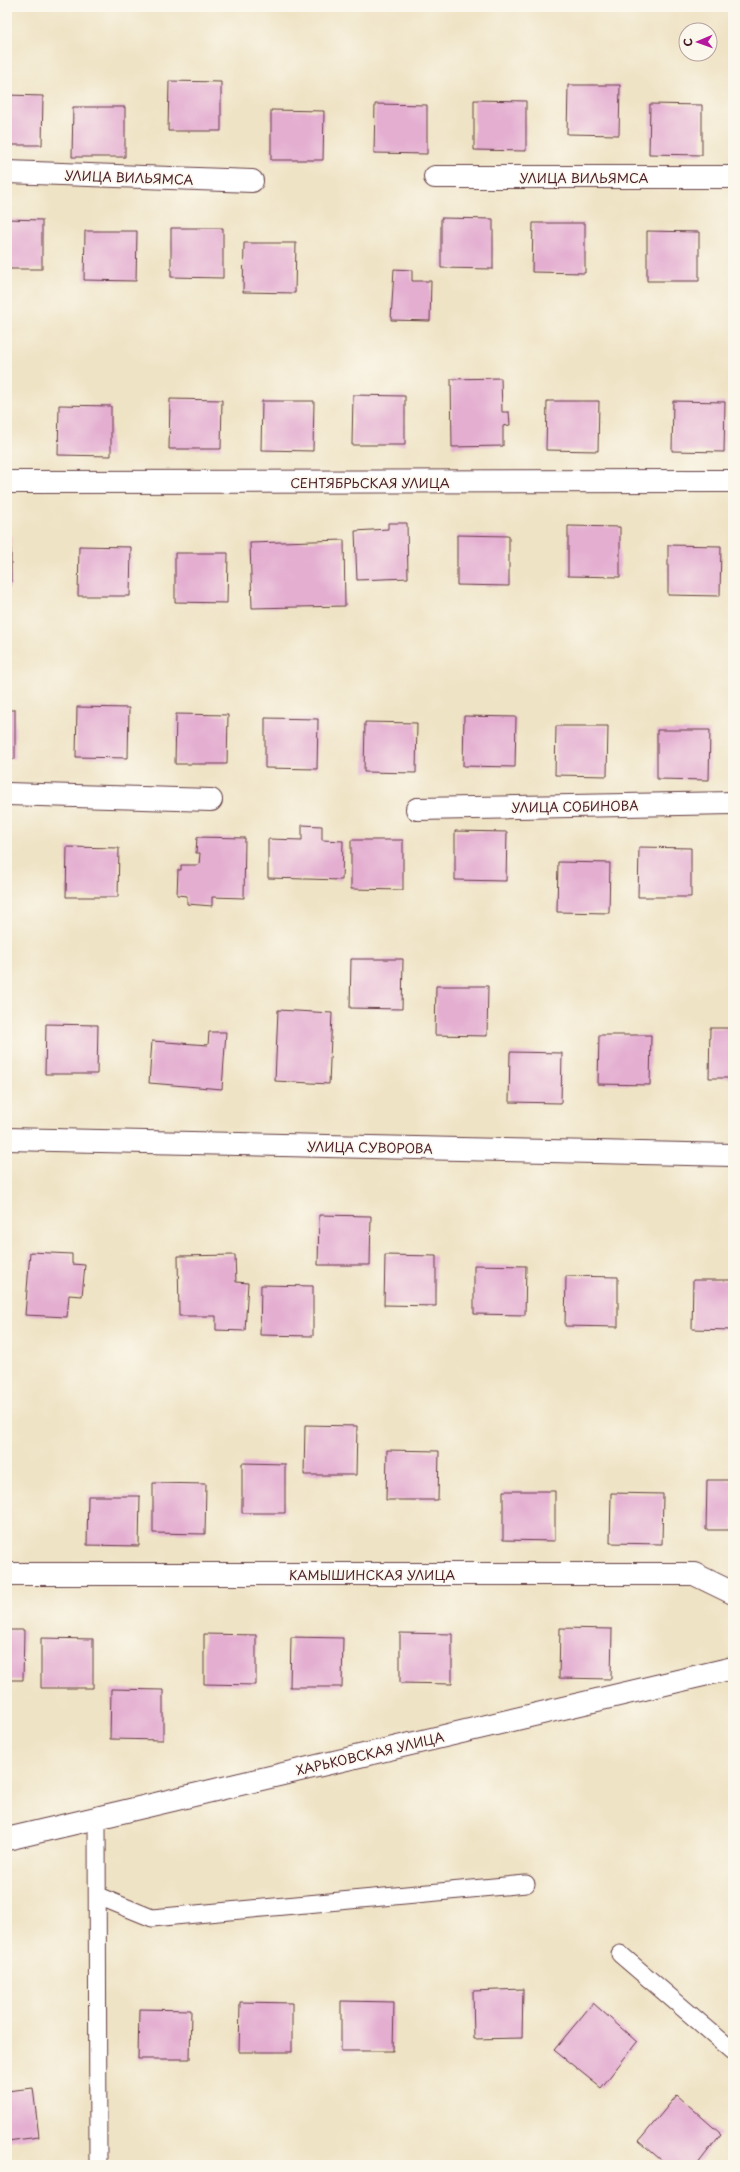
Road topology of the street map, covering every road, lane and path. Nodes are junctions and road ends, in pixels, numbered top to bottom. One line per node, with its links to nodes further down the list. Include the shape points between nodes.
1 (7, 172): 4 (street, УЛИЦА ВИЛЬЯМСА)
2 (435, 177): 3 (street, УЛИЦА ВИЛЬЯМСА)
3 (733, 177)
4 (252, 181)
5 (7, 482): 6 (street, СЕНТЯБРЬСКАЯ УЛИЦА)
6 (733, 482)
7 (7, 794): 8 (street)
8 (211, 800)
9 (733, 803): 10 (street, УЛИЦА СОБИНОВА)
10 (417, 809)
11 (7, 1139): 12 (street, УЛИЦА СУВОРОВА)
12 (733, 1155)
13 (7, 1574): 14 (street, КАМЫШИНСКАЯ УЛИЦА, via 694,1574)
14 (733, 1593)
15 (733, 1668): 16 (street, ХАРЬКОВСКАЯ УЛИЦА)
16 (97, 1817): 17 (street, ХАРЬКОВСКАЯ УЛИЦА); 19 (lane)
17 (7, 1839)
18 (526, 1884): 19 (lane, via 152,1918)
19 (98, 1896): 22 (lane)
20 (620, 1954): 21 (lane)
21 (733, 2051)
22 (98, 2165)

